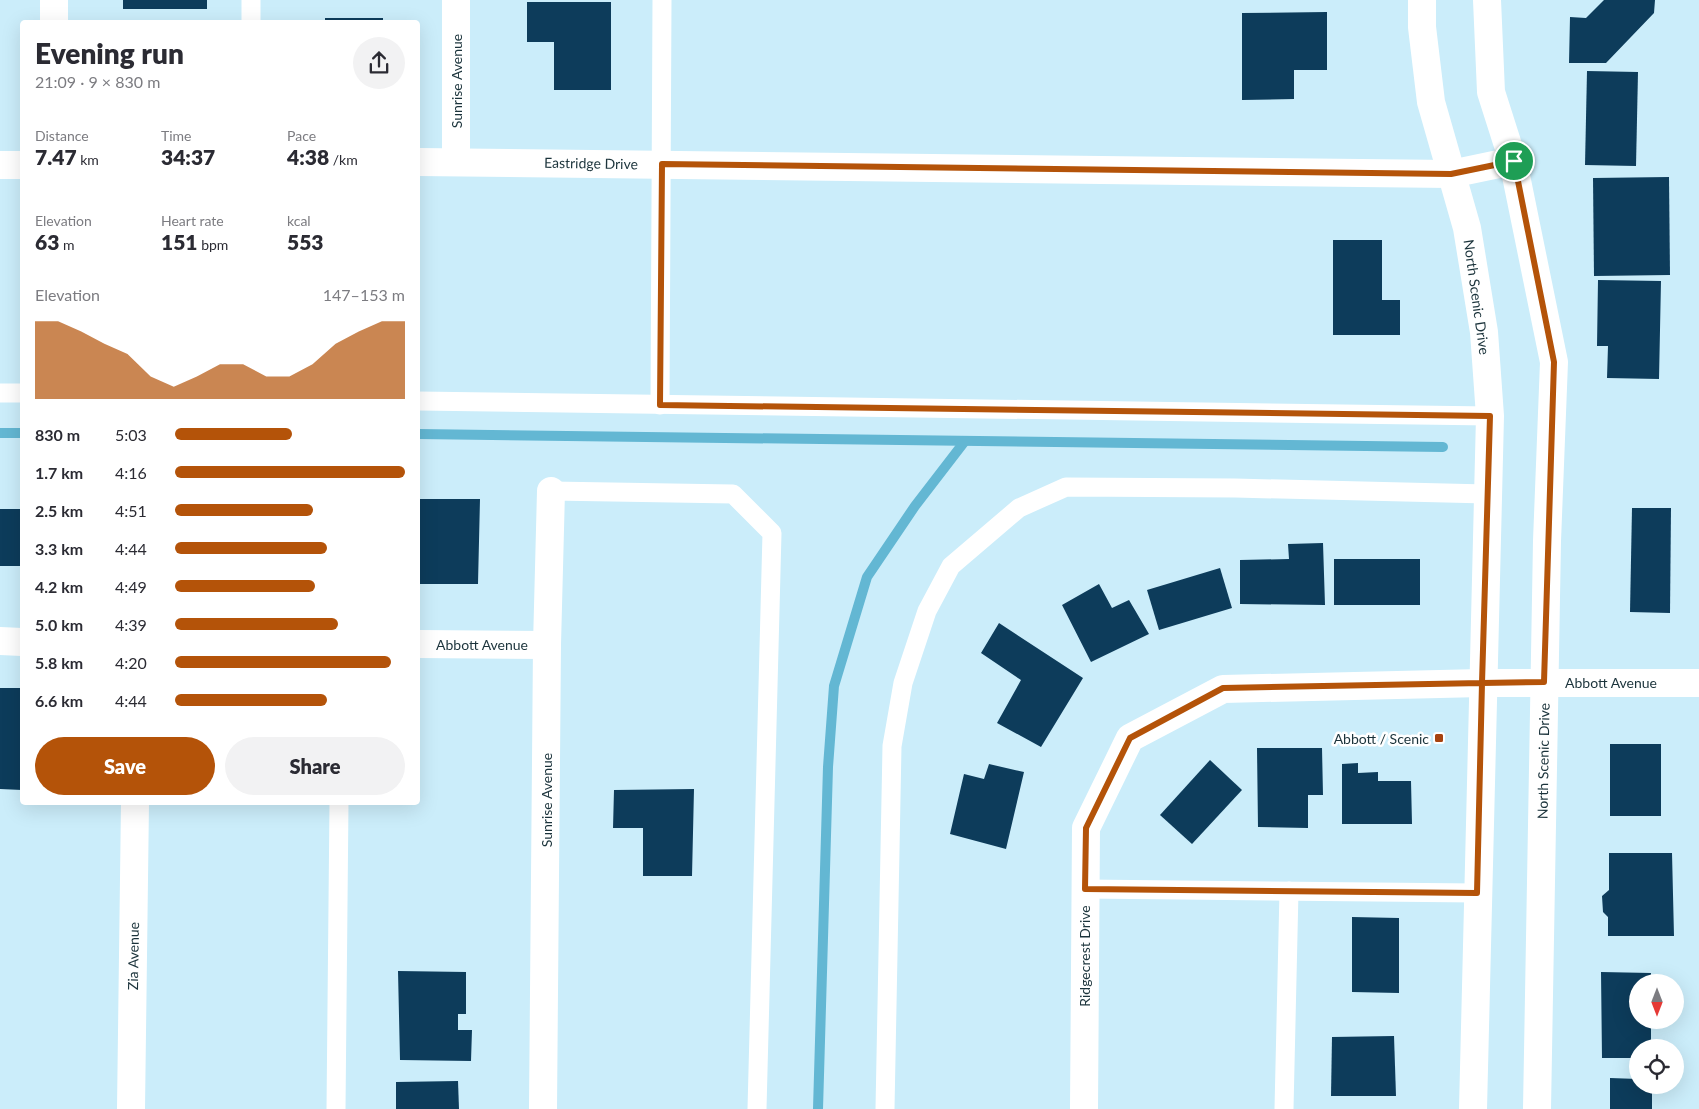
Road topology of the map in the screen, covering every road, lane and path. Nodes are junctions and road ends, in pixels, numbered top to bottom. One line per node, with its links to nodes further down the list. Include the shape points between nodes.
1 (54, 0): 7 (street)
2 (251, 0): 8 (lane)
3 (456, 0): 11 (street, Sunrise Avenue)
4 (662, 0): 12 (lane)
5 (1422, 0): 15 (street, North Scenic Drive, via 1431,102)
6 (1487, 0): 9 (street, North Scenic Drive, via 1491,92)
7 (54, 20)
8 (251, 20)
9 (1514, 161): 15 (street, Eastridge Drive); 27 (street, North Scenic Drive, via 1554,362)
10 (420, 162): 11 (street, Eastridge Drive)
11 (456, 162): 12 (street, Eastridge Drive)
12 (662, 164): 15 (street, Eastridge Drive); 19 (lane)
13 (0, 165): 14 (street)
14 (20, 165)
15 (1451, 174): 20 (street, North Scenic Drive, via 1467,228 1484,332)
16 (0, 393): 17 (lane)
17 (20, 394)
18 (420, 401): 19 (lane)
19 (660, 405): 20 (lane)
20 (1490, 416): 22 (street, North Scenic Drive)
21 (551, 491): 26 (street, Sunrise Avenue); 39 (lane, via 733,494 772,533)
22 (1487, 494): 29 (street, North Scenic Drive); 40 (lane, via 1066,487 1019,508 951,566 927,611 903,683 892,746)
23 (0, 642): 24 (street)
24 (20, 642)
25 (420, 644): 26 (street, Abbott Avenue)
26 (547, 645): 38 (street, Sunrise Avenue)
27 (1544, 682): 28 (street, Abbott Avenue); 29 (street, Abbott Avenue); 44 (street, North Scenic Drive)
28 (1699, 682)
29 (1482, 683): 30 (street, Abbott Avenue); 35 (street, North Scenic Drive)
30 (1223, 688): 33 (street, Ridgecrest Drive, via 1130,738 1086,828)
31 (135, 805): 36 (street, Zia Avenue)
32 (339, 805): 37 (lane)
33 (1085, 889): 34 (lane); 41 (street, Ridgecrest Drive)
34 (1289, 891): 35 (lane); 42 (lane)
35 (1477, 893): 43 (street, North Scenic Drive)
36 (131, 1109)
37 (336, 1109)
38 (543, 1109)
39 (757, 1109)
40 (885, 1109)
41 (1084, 1109)
42 (1284, 1109)
43 (1473, 1109)
44 (1537, 1109)

